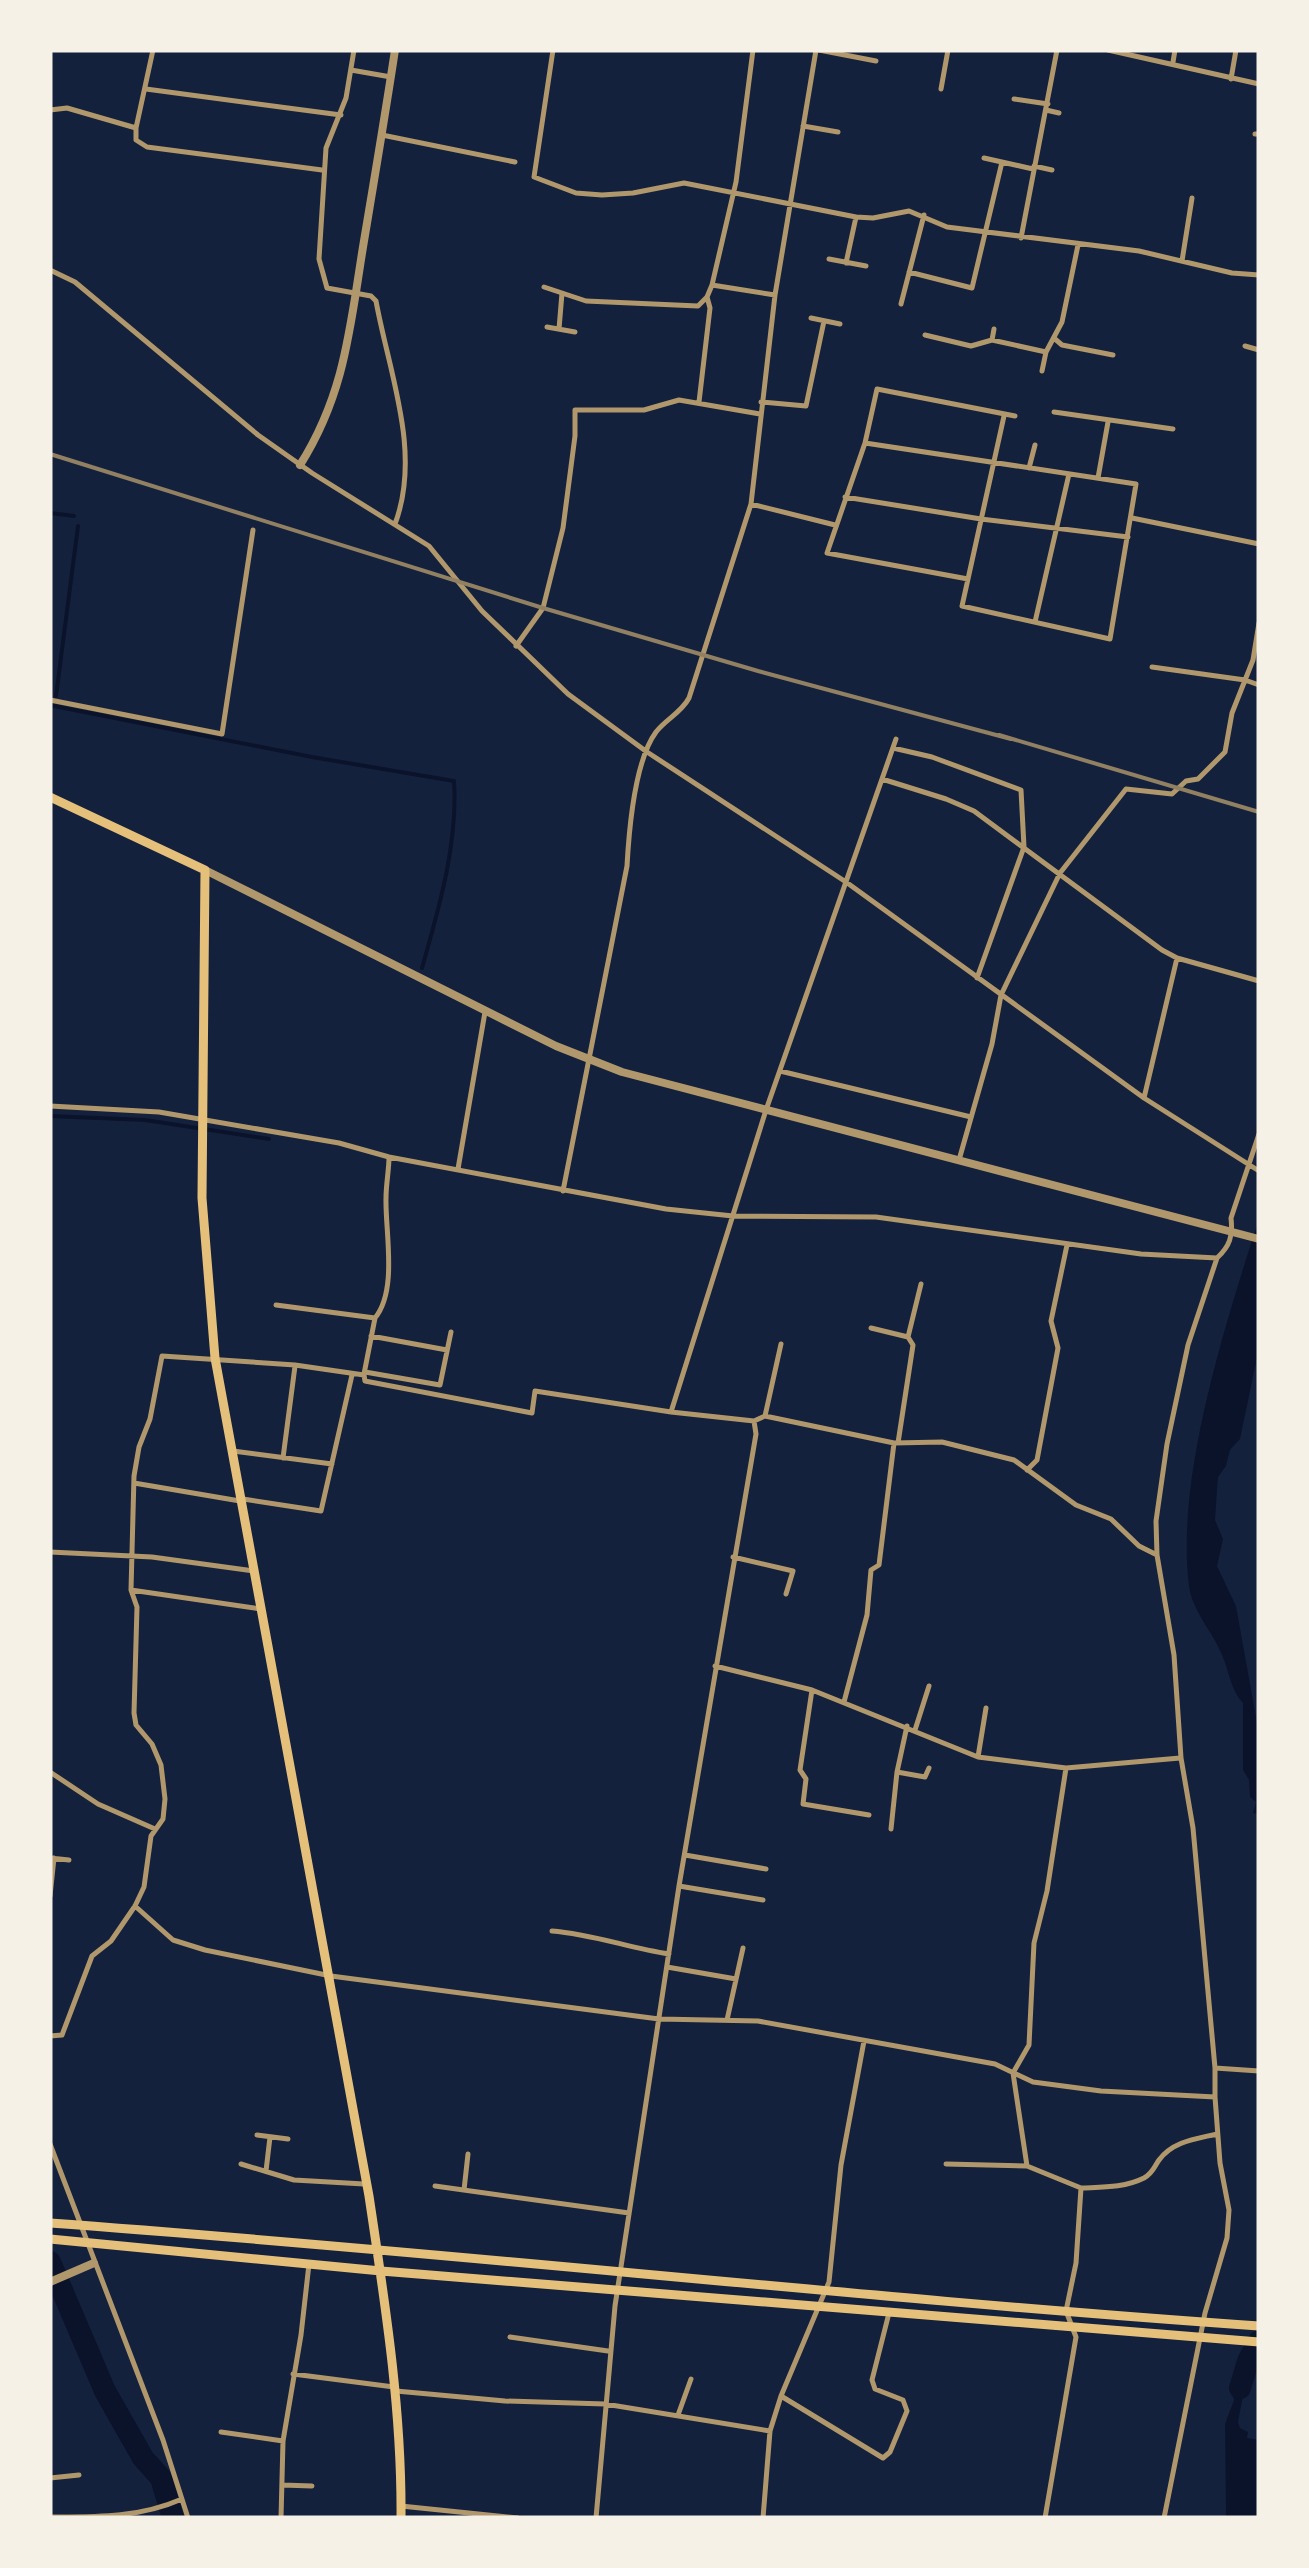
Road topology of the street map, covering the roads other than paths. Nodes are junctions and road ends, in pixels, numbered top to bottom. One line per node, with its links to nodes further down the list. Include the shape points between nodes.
1 (153, 50): 18 (street)
2 (354, 50): 14 (street)
3 (394, 50): 15 (street)
4 (554, 50): 35 (street, via 534,177 602,196 684,183)
5 (753, 50): 35 (street)
6 (817, 50): 12 (street); 25 (street)
7 (948, 50): 19 (street)
8 (1058, 50): 21 (street)
9 (1108, 50): 13 (street)
10 (1175, 50): 13 (street)
11 (1236, 50): 16 (street)
12 (876, 61)
13 (1173, 62): 16 (street)
14 (351, 70): 15 (street); 24 (street)
15 (390, 77): 28 (street)
16 (1231, 80): 17 (street)
17 (1259, 84)
18 (146, 88): 24 (street); 26 (street)
19 (941, 90)
20 (1014, 99): 21 (street)
21 (1047, 107): 23 (street); 32 (street)
22 (50, 110): 26 (street, via 67,108)
23 (1059, 113)
24 (341, 115): 33 (street)
25 (803, 126): 27 (street); 37 (street)
26 (136, 128): 33 (street, via 136,140 148,148)
27 (838, 132)
28 (382, 135): 30 (street); 52 (street)
29 (984, 158): 31 (street)
30 (515, 162)
31 (1002, 162): 32 (street); 40 (street)
32 (1034, 168): 34 (street); 41 (street)
33 (324, 170): 52 (street, via 322,277 328,288)
34 (1052, 170)
35 (733, 193): 37 (street); 51 (street)
36 (1192, 198): 44 (street)
37 (790, 204): 39 (street); 54 (street)
38 (924, 216): 39 (street); 40 (street); 48 (street)
39 (856, 217): 45 (street)
40 (985, 234): 41 (street); 48 (street, via 972,288)
41 (1021, 238): 42 (street)
42 (1078, 246): 44 (street); 65 (street)
43 (828, 259): 45 (street)
44 (1182, 261): 49 (street)
45 (846, 262): 46 (street)
46 (866, 266)
47 (50, 270): 83 (street, via 74,282)
48 (909, 272): 56 (street)
49 (1259, 275)
50 (544, 286): 53 (street)
51 (712, 286): 54 (street); 55 (street)
52 (356, 293): 83 (street, via 343,371); 91 (street, via 376,301 406,447 404,500)
53 (562, 293): 55 (street, via 586,301 698,306); 61 (street)
54 (776, 295): 73 (street)
55 (707, 297): 72 (street)
56 (901, 304)
57 (811, 318): 58 (street)
58 (824, 321): 59 (street); 73 (street, via 806,406)
59 (840, 324)
60 (546, 327): 61 (street)
61 (559, 329): 63 (street)
62 (994, 329): 66 (street)
63 (575, 332)
64 (925, 336): 66 (street, via 971,346)
65 (1055, 339): 69 (street); 70 (street)
66 (992, 340): 69 (street)
67 (1245, 346): 68 (street)
68 (1259, 350)
69 (1046, 352): 71 (street)
70 (1113, 355)
71 (1042, 371)
72 (698, 402): 75 (street); 100 (street, via 575,410 562,528 543,608)
73 (761, 402): 75 (street)
74 (1054, 412): 78 (street)
75 (760, 414): 88 (street)
76 (1004, 414): 77 (street); 80 (street, via 877,389); 82 (street)
77 (1015, 416)
78 (1108, 421): 79 (street); 86 (street)
79 (1173, 429)
80 (865, 443): 82 (street); 87 (street)
81 (1035, 446): 84 (street)
82 (994, 462): 84 (street); 90 (street)
83 (300, 465): 91 (street)
84 (1030, 468): 85 (street)
85 (1069, 474): 86 (street); 93 (street)
86 (1098, 478): 89 (street, via 1136,484)
87 (845, 497): 90 (street); 92 (street)
88 (751, 504): 92 (street); 107 (street, via 689,698)
89 (1132, 518): 95 (street); 96 (street)
90 (982, 519): 93 (street); 97 (street)
91 (395, 524): 100 (street, via 428,546)
92 (835, 524): 97 (street, via 827,553)
93 (1055, 528): 95 (street); 98 (street)
94 (252, 530): 104 (street, via 222,734)
95 (1128, 536): 98 (street, via 1110,639)
96 (1259, 544)
97 (968, 579): 98 (street, via 962,606)
98 (1035, 622)
99 (1259, 623): 102 (street)
100 (516, 646): 107 (street)
101 (1152, 667): 102 (street)
102 (1245, 680): 103 (street); 112 (street, via 1225,752 1172,794 1126,789)
103 (1259, 685)
104 (50, 700)
105 (896, 739): 106 (street)
106 (893, 748): 108 (street); 110 (street, via 1021,790)
107 (648, 752): 113 (street); 119 (street, via 629,821 627,866)
108 (882, 779): 110 (street, via 974,811); 113 (street)
109 (50, 798): 111 (main road)
110 (1024, 847): 112 (street); 115 (street)
111 (205, 870): 118 (street); 125 (main road)
112 (1060, 874): 114 (street); 117 (street)
113 (846, 882): 115 (street); 120 (street)
114 (1177, 958): 116 (street); 121 (street)
115 (977, 978): 117 (street)
116 (1259, 981)
117 (1001, 995): 121 (street); 124 (street)
118 (485, 1009): 119 (street); 130 (street)
119 (588, 1058): 123 (street); 132 (street)
120 (780, 1071): 123 (street); 124 (street)
121 (1144, 1098): 129 (street)
122 (50, 1106): 125 (street)
123 (766, 1110): 128 (street); 133 (street)
124 (971, 1117): 128 (street)
125 (200, 1119): 127 (street); 147 (main road)
126 (1259, 1134): 129 (street)
127 (390, 1157): 130 (street); 140 (street, via 389,1262)
128 (959, 1160): 134 (street)
129 (1249, 1165): 131 (street); 134 (street)
130 (458, 1169): 132 (street)
131 (1259, 1172)
132 (563, 1191): 133 (street)
133 (734, 1216): 136 (street, via 876,1217); 151 (street)
134 (1232, 1232): 135 (street); 137 (street)
135 (1256, 1239)
136 (1067, 1245): 137 (street); 158 (street, via 1051,1322 1058,1348 1037,1460)
137 (1217, 1258): 162 (street, via 1188,1345 1167,1444)
138 (921, 1284): 144 (street)
139 (276, 1305): 140 (street)
140 (375, 1318): 143 (street)
141 (872, 1328): 144 (street)
142 (450, 1332): 146 (street)
143 (371, 1336): 146 (street); 149 (street)
144 (908, 1337): 154 (street, via 913,1344)
145 (781, 1344): 152 (street)
146 (447, 1350): 149 (street, via 440,1385)
147 (215, 1358): 148 (street); 155 (main road); 159 (street, via 162,1356)
148 (295, 1365): 150 (street); 156 (street)
149 (364, 1373): 150 (street); 151 (street, via 365,1381 532,1412 535,1391)
150 (352, 1374): 157 (street)
151 (671, 1412): 153 (street)
152 (765, 1416): 153 (street); 154 (street)
153 (754, 1421): 164 (street)
154 (896, 1443): 158 (street, via 942,1442 1014,1460); 172 (street, via 878,1565 871,1570)
155 (230, 1451): 156 (street); 160 (main road)
156 (284, 1458): 157 (street)
157 (332, 1464): 160 (street, via 321,1511)
158 (1027, 1470): 162 (street)
159 (134, 1483): 160 (street); 163 (street)
160 (240, 1500): 165 (main road)
161 (50, 1552): 163 (street)
162 (1157, 1555): 177 (street, via 1174,1655)
163 (133, 1556): 165 (street); 166 (street)
164 (733, 1557): 167 (street, via 793,1571); 169 (street)
165 (254, 1571): 168 (main road)
166 (131, 1590): 168 (street); 183 (street, via 137,1607 136,1725 161,1764 166,1799)
167 (786, 1594)
168 (261, 1609): 197 (main road)
169 (716, 1666): 171 (street); 185 (street)
170 (928, 1686): 175 (street)
171 (812, 1690): 172 (street); 182 (street, via 800,1770 806,1779 803,1804)
172 (844, 1702): 174 (street)
173 (986, 1708): 176 (street)
174 (908, 1726): 175 (street); 181 (street)
175 (915, 1730): 176 (street)
176 (978, 1756): 179 (street)
177 (1181, 1758): 179 (street); 203 (street, via 1194,1828)
178 (929, 1768): 181 (street, via 925,1777)
179 (1066, 1768): 205 (street, via 1034,1943 1030,2046)
180 (50, 1772): 183 (street, via 98,1804)
181 (897, 1772): 184 (street)
182 (869, 1815)
183 (156, 1829): 192 (street)
184 (890, 1830)
185 (685, 1855): 188 (street); 189 (street)
186 (52, 1858): 187 (street); 190 (street)
187 (69, 1860)
188 (766, 1869)
189 (680, 1886): 191 (street); 195 (street)
190 (50, 1896)
191 (763, 1900)
192 (135, 1906): 197 (street, via 172,1940); 201 (street, via 92,1956 62,2035)
193 (552, 1931): 195 (street)
194 (743, 1948): 198 (street)
195 (669, 1954): 196 (street)
196 (667, 1967): 198 (street); 199 (street)
197 (331, 1976): 199 (street); 217 (main road)
198 (736, 1980): 200 (street)
199 (658, 2020): 200 (street); 221 (street)
200 (727, 2020): 202 (street)
201 (50, 2036)
202 (864, 2041): 205 (street, via 995,2064); 233 (street)
203 (1215, 2068): 204 (street); 206 (street)
204 (1259, 2071)
205 (1013, 2073): 206 (street, via 1101,2092); 215 (street)
206 (1215, 2097): 207 (street)
207 (1217, 2134): 219 (street, via 1174,2146 1142,2179); 237 (street, via 1228,2224)
208 (257, 2135): 209 (street)
209 (270, 2137): 210 (street); 216 (street)
210 (288, 2139)
211 (50, 2144): 223 (street)
212 (468, 2154): 220 (street)
213 (241, 2164): 216 (street)
214 (946, 2164): 215 (street)
215 (1027, 2166): 219 (street)
216 (266, 2171): 217 (street, via 294,2180)
217 (367, 2184): 226 (main road)
218 (435, 2186): 220 (street)
219 (1081, 2188): 235 (street)
220 (464, 2190): 221 (street)
221 (630, 2213): 230 (street)
222 (50, 2223): 223 (main road)
223 (76, 2225): 225 (street); 226 (main road)
224 (50, 2239): 225 (main road)
225 (82, 2242): 227 (street); 228 (main road)
226 (378, 2249): 229 (main road); 230 (main road)
227 (94, 2263): 231 (street); 257 (street)
228 (309, 2264): 229 (main road); 244 (street)
229 (381, 2271): 232 (main road); 246 (main road)
230 (620, 2274): 232 (street); 233 (main road)
231 (50, 2282)
232 (618, 2289): 234 (main road); 243 (street)
233 (825, 2291): 234 (street); 235 (main road)
234 (819, 2308): 236 (main road); 247 (street)
235 (1066, 2311): 237 (main road); 239 (street)
236 (889, 2313): 239 (main road); 247 (street, via 872,2380 874,2390 904,2400 907,2411 883,2458)
237 (1203, 2322): 238 (main road); 240 (street)
238 (1259, 2326)
239 (1071, 2327): 240 (main road); 266 (street, via 1076,2337)
240 (1200, 2337): 242 (main road); 267 (street)
241 (510, 2338): 243 (street)
242 (1259, 2342)
243 (608, 2351): 248 (street)
244 (293, 2374): 246 (street); 252 (street)
245 (691, 2380): 249 (street)
246 (394, 2389): 248 (street); 258 (main road)
247 (781, 2396): 250 (street)
248 (605, 2404): 249 (street); 264 (street)
249 (678, 2414): 250 (street)
250 (770, 2431): 265 (street)
251 (221, 2432): 252 (street)
252 (284, 2441): 255 (street)
253 (79, 2475): 254 (street)
254 (50, 2478)
255 (282, 2485): 256 (street); 261 (street)
256 (312, 2486)
257 (182, 2499): 259 (street, via 112,2518); 260 (street)
258 (401, 2506): 262 (main road); 263 (street)
259 (50, 2518)
260 (188, 2518)
261 (281, 2518)
262 (401, 2518)
263 (518, 2518)
264 (596, 2518)
265 (764, 2518)
266 (1045, 2518)
267 (1164, 2518)

